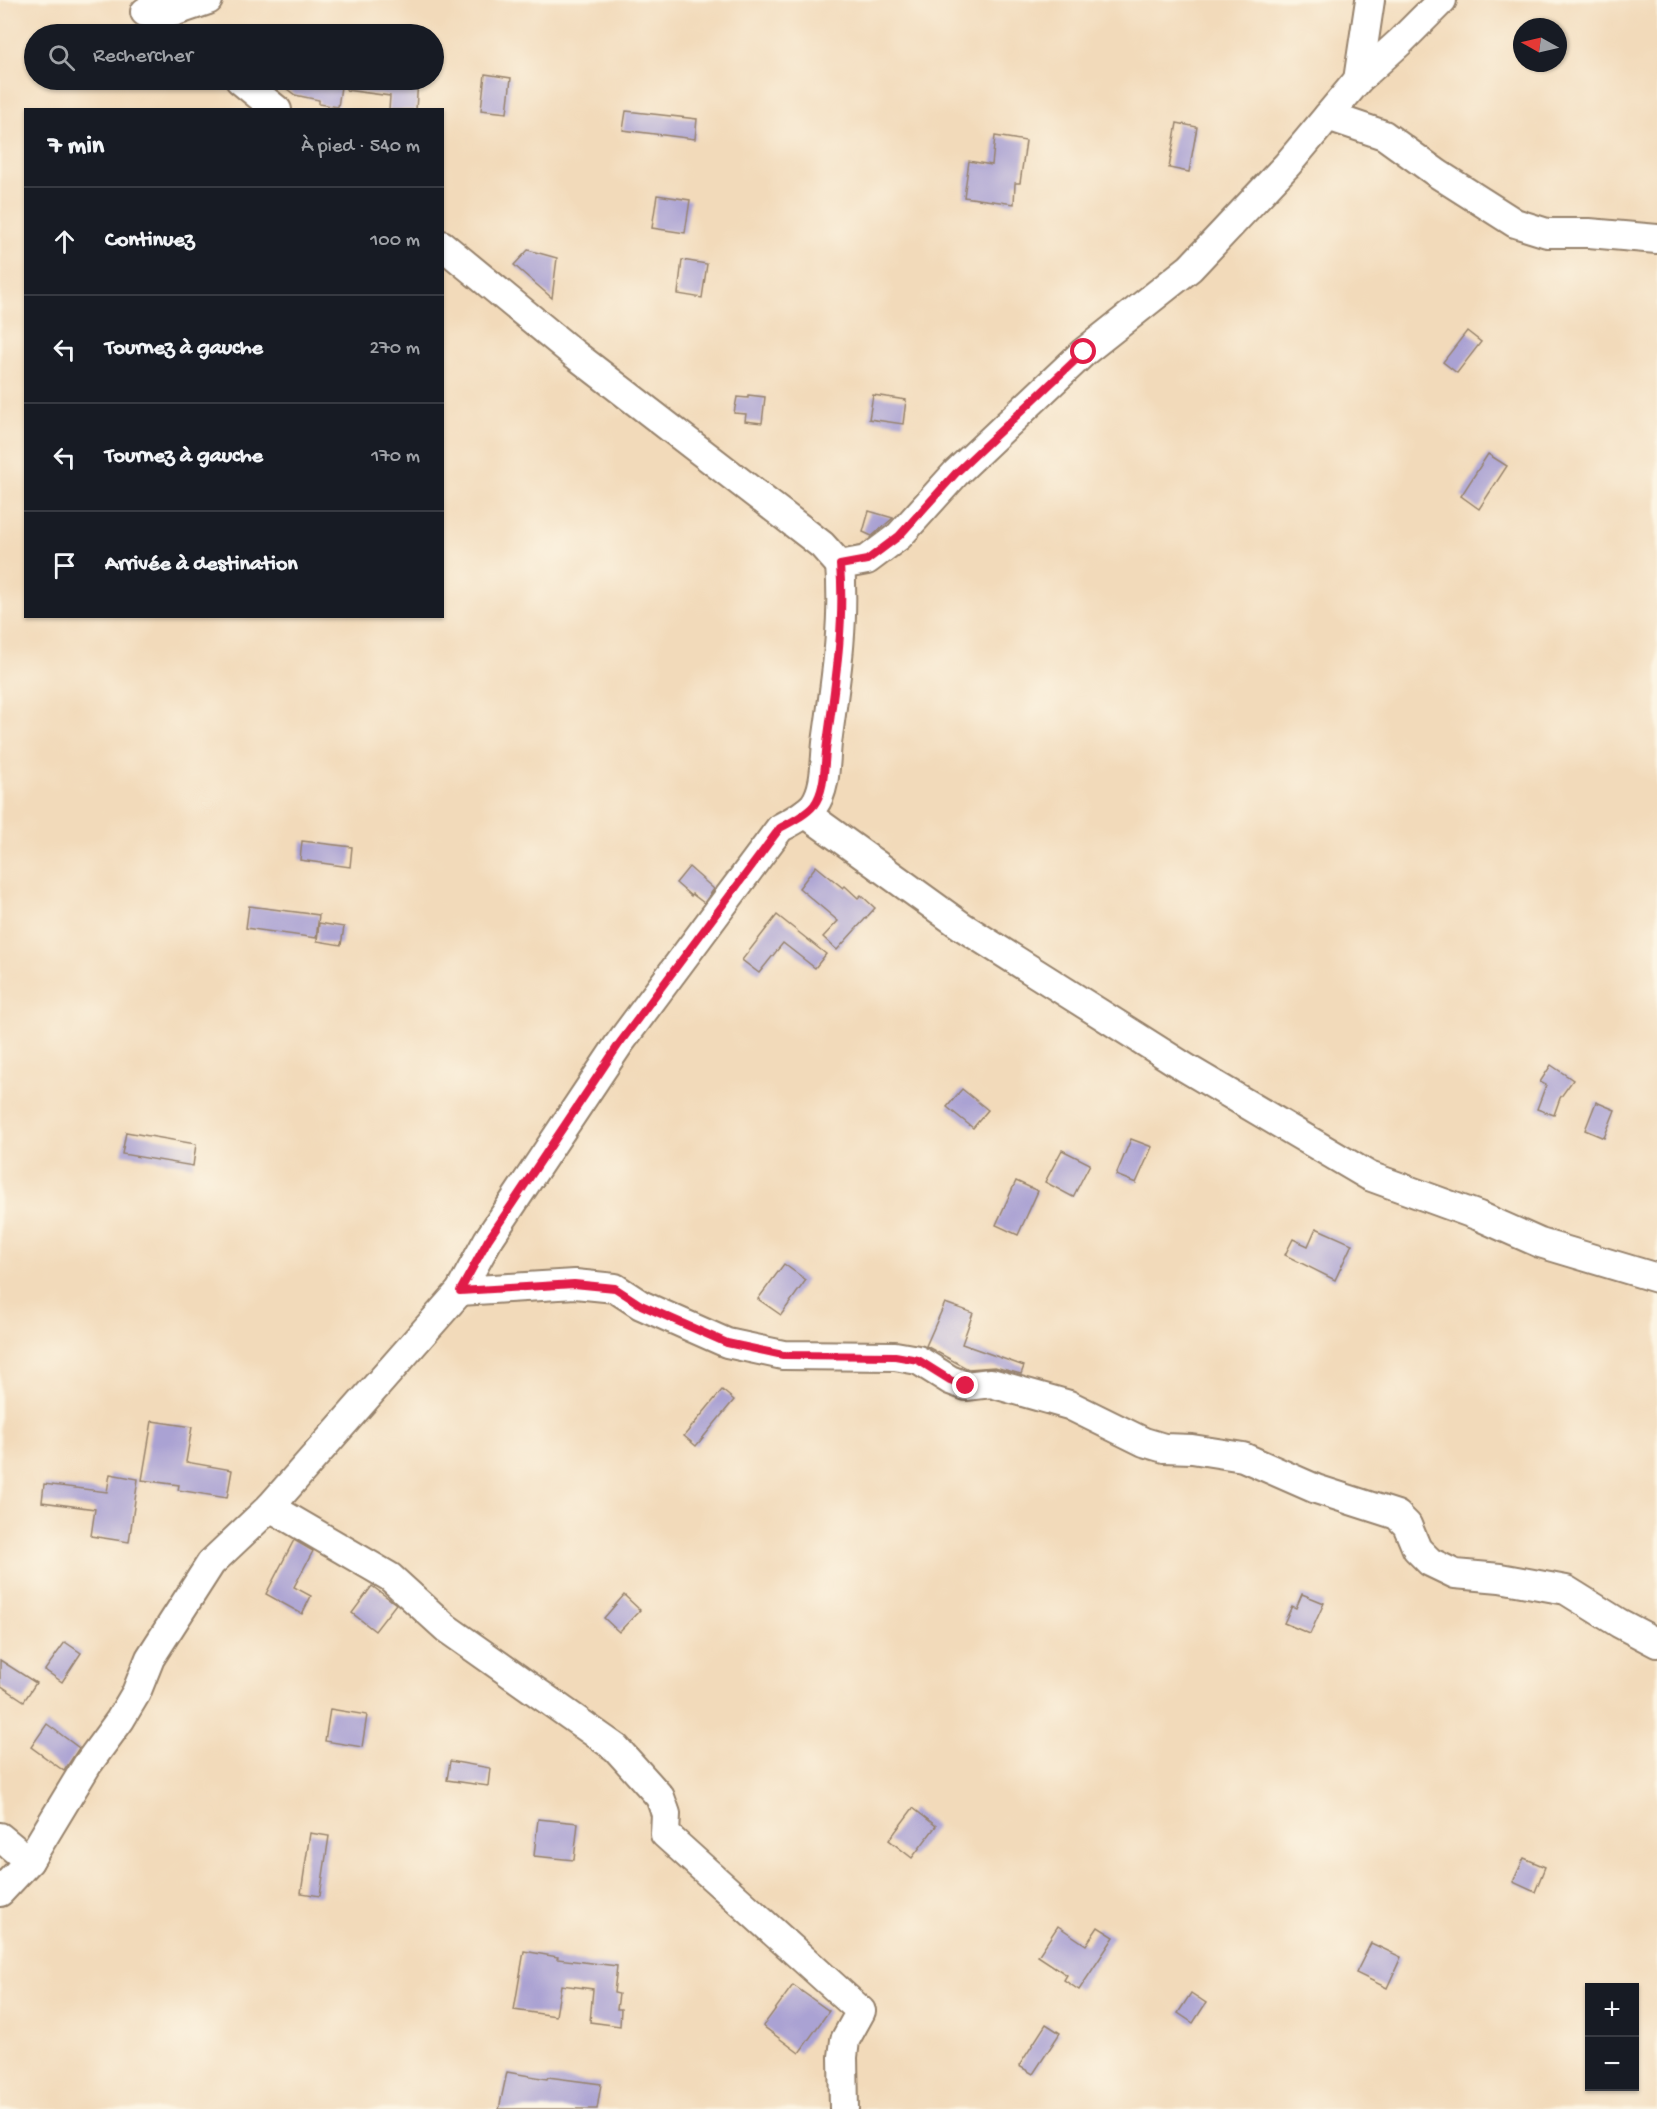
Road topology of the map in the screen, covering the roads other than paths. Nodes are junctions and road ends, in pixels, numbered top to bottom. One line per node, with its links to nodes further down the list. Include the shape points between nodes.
1 (208, 0): 4 (street, via 173,12)
2 (1370, 0): 6 (street)
3 (1442, 0): 6 (street)
4 (138, 6): 5 (street)
5 (164, 24)
6 (1358, 80): 9 (street)
7 (252, 90): 8 (street)
8 (275, 108)
9 (1328, 116): 10 (street, via 1384,135 1515,223 1547,233); 12 (street, via 1190,268 1084,352 956,473 899,536 867,560)
10 (1657, 239)
11 (444, 247): 12 (street, via 573,353 822,545)
12 (840, 565): 13 (street, via 843,592 838,663 822,782 815,804)
13 (805, 813): 14 (street, via 963,927 1186,1068 1369,1176 1540,1243); 15 (street, via 780,828 619,1044 488,1240)
14 (1657, 1278)
15 (460, 1291): 16 (street); 17 (street, via 574,1284 615,1288 641,1305 727,1343 783,1355 895,1356 918,1360 966,1386 991,1383 1068,1406 1164,1448 1243,1456 1316,1489 1397,1515 1407,1525 1417,1549 1430,1562 1455,1574 1566,1590)
16 (270, 1507): 19 (street, via 211,1563 150,1658 120,1720 87,1765); 21 (street, via 390,1577 446,1628 616,1748 660,1797 666,1814 665,1834 861,2011 845,2040)
17 (1657, 1643)
18 (0, 1837): 19 (street)
19 (29, 1861): 20 (street)
20 (0, 1892)
21 (844, 2109)

